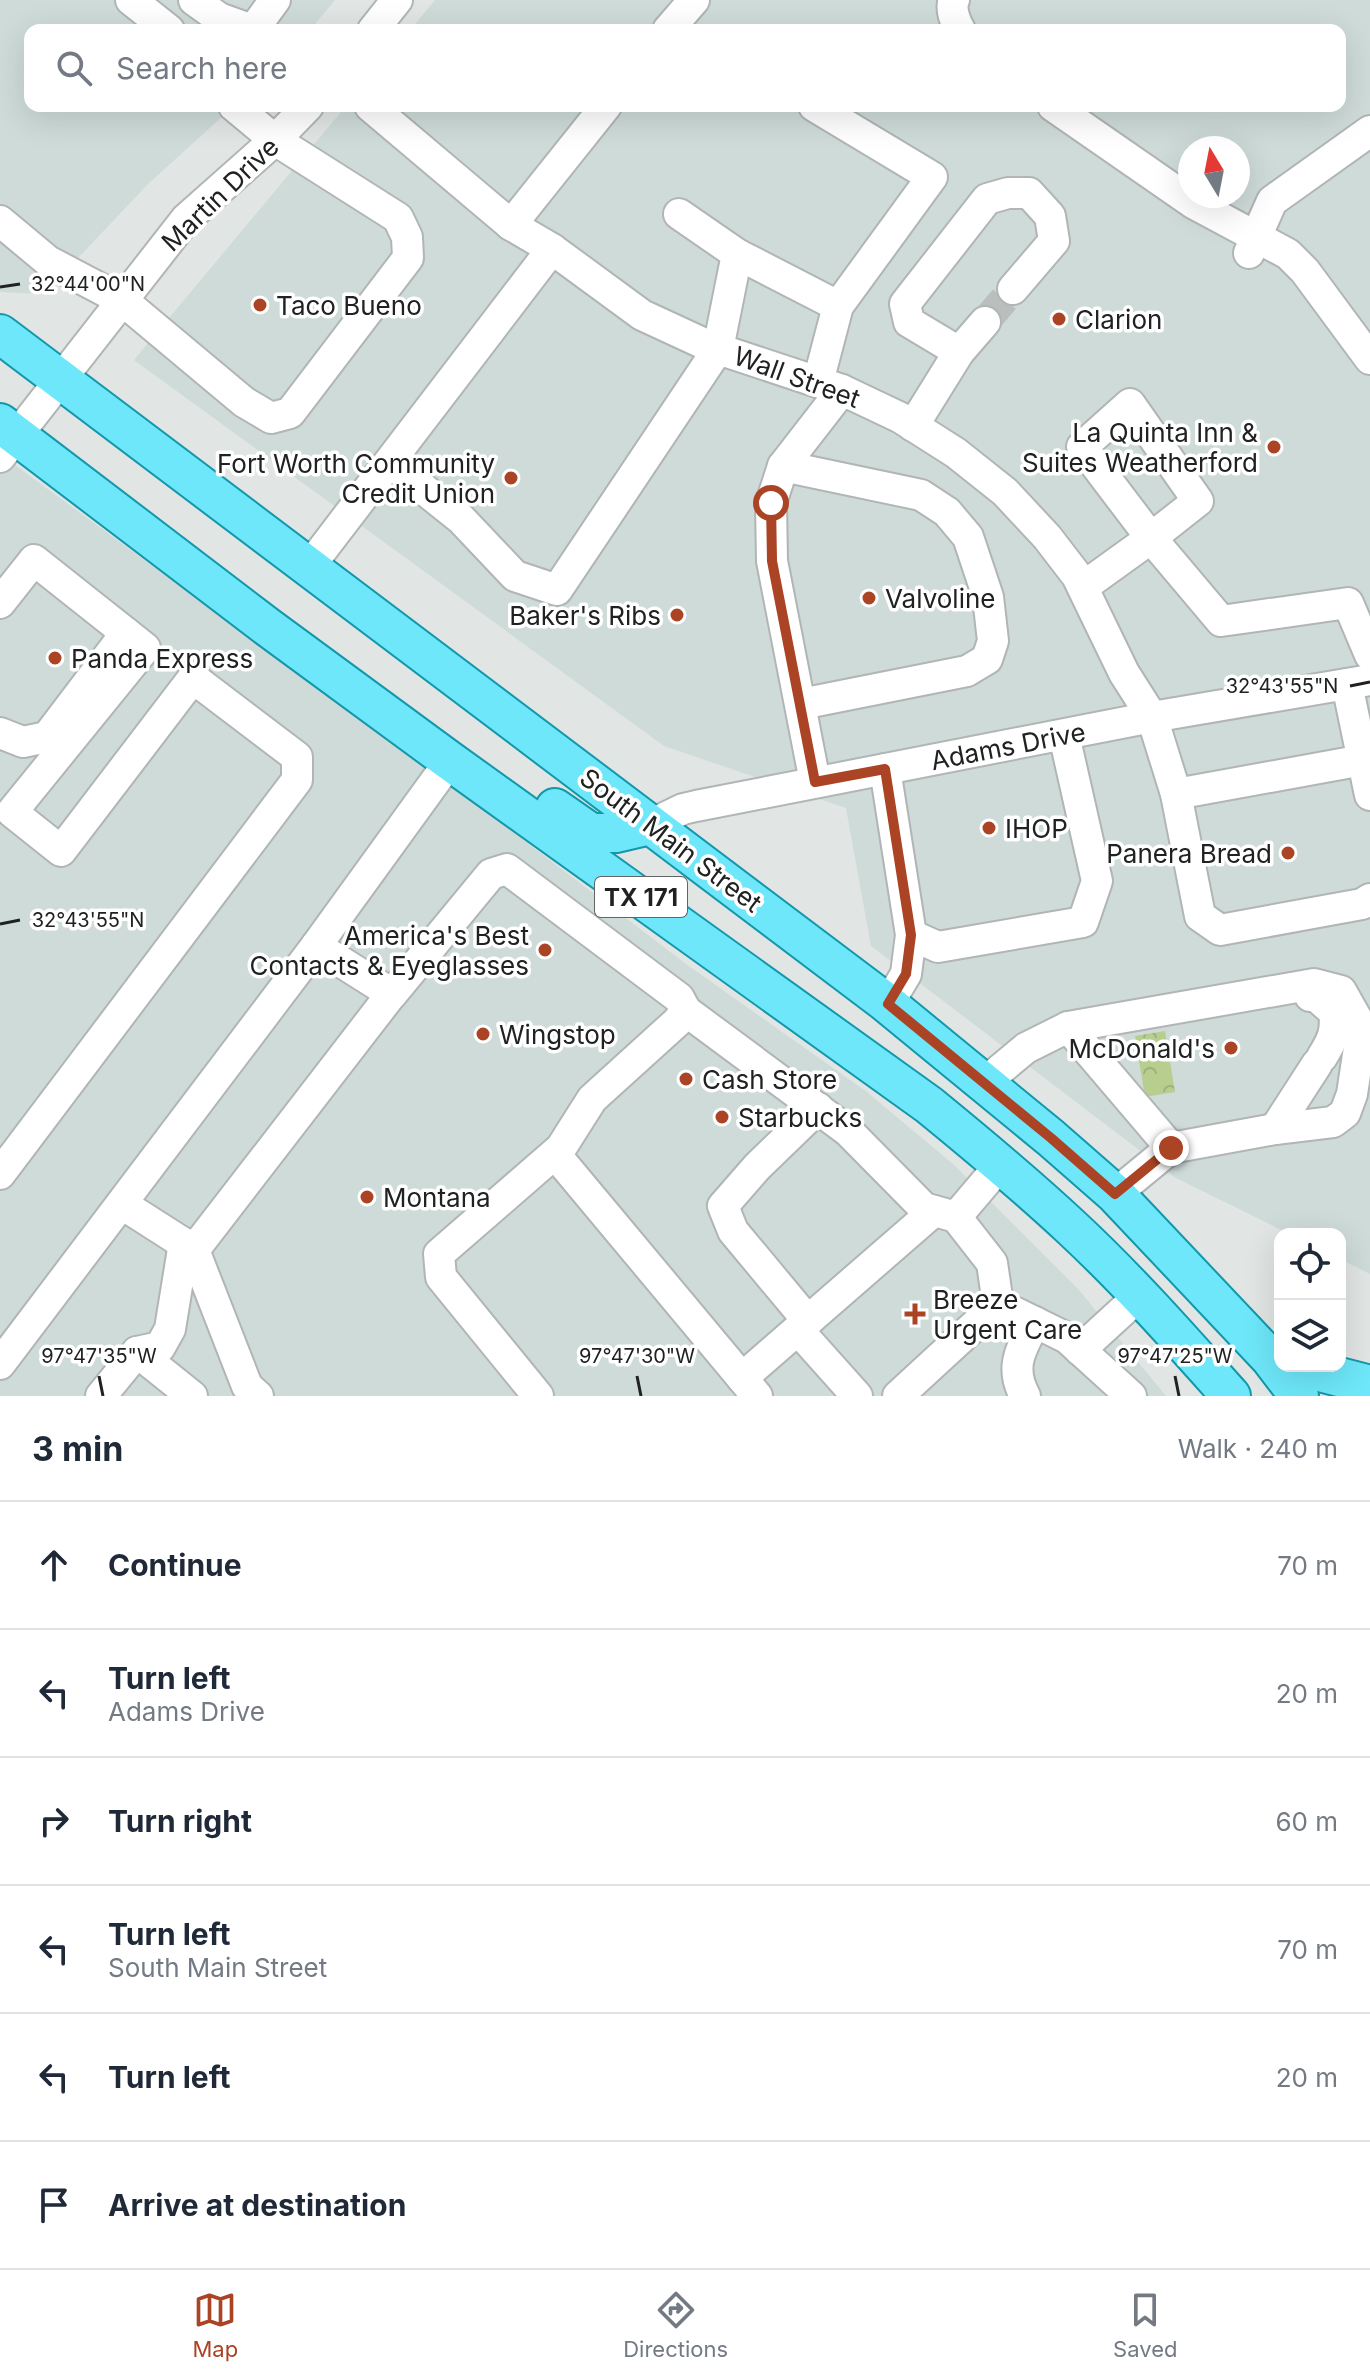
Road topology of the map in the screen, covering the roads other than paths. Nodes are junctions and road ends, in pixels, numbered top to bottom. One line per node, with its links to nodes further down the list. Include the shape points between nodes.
1 (131, 0): 7 (street)
2 (194, 0): 8 (street)
3 (275, 0): 9 (street)
4 (397, 0): 10 (street)
5 (694, 0): 11 (street)
6 (954, 0): 12 (street)
7 (161, 24)
8 (236, 24)
9 (257, 24)
10 (378, 24)
11 (673, 24)
12 (956, 24)
13 (241, 112): 20 (street)
14 (302, 112): 20 (street, Martin Drive)
15 (377, 112): 23 (street, Wall Street)
16 (601, 112): 23 (street)
17 (824, 112): 29 (street, via 932,177)
18 (1062, 112): 24 (street, via 1232,226)
19 (1370, 131): 24 (street, via 1272,201)
20 (275, 140): 28 (street, Martin Drive, via 186,219); 28 (street, via 398,218 407,237 408,258 290,413 271,418 244,402)
21 (679, 214): 26 (street)
22 (0, 221): 28 (street, via 48,261)
23 (511, 225): 25 (street, Wall Street)
24 (1252, 245): 34 (street, via 1288,254)
25 (552, 249): 32 (street, Wall Street, via 642,315); 39 (street)
26 (737, 254): 29 (street); 32 (street)
27 (1013, 289): 33 (street, via 1054,241 1050,216 1029,193 987,199 905,304 909,322)
28 (122, 300): 35 (street, Martin Drive)
29 (838, 306): 36 (street)
30 (985, 322): 33 (street)
31 (0, 334): 35 (main road, South Main Street / TX 171)
32 (718, 349): 36 (street, Wall Street); 39 (street, via 557,590 515,576 461,519)
33 (959, 352): 37 (street)
34 (1370, 359)
35 (59, 380): 38 (street, Martin Drive); 41 (main road, South Main Street / TX 171)
36 (830, 386): 37 (street, Wall Street); 40 (street)
37 (913, 426): 42 (street, Wall Street, via 1005,492)
38 (6, 438): 44 (main road, TX 171)
39 (391, 463): 41 (street)
40 (783, 466): 48 (street, via 771,503 772,561); 48 (street, via 921,495 947,512 968,537 988,597 993,641 987,659 967,671)
41 (309, 567): 59 (main road, South Main Street / TX 171)
42 (1083, 587): 46 (street, via 1151,538 1221,621 1348,603); 49 (street, Wall Street, via 1124,673)
43 (0, 603): 45 (street, via 34,560)
44 (269, 628): 53 (main road, TX 171); 59 (main road, via 404,704 591,833)
45 (126, 633): 50 (street, via 47,737 23,742); 58 (street, via 145,648)
46 (1370, 655)
47 (1359, 682): 49 (street, Adams Drive); 52 (street)
48 (801, 704): 55 (street)
49 (1152, 717): 51 (street, Adams Drive); 56 (street, Wall Street)
50 (0, 733)
51 (1064, 735): 54 (street, Adams Drive); 61 (street, via 1097,881 1083,922 938,947)
52 (1363, 760): 56 (street); 57 (street)
53 (450, 761): 62 (street); 74 (main road, TX 171, via 853,1048)
54 (885, 769): 55 (street, Adams Drive); 61 (street)
55 (815, 782): 59 (street, Adams Drive, via 683,809)
56 (1176, 794): 60 (street, Wall Street, via 1200,916 1220,930)
57 (1370, 795)
58 (4, 814): 75 (street, via 61,851 193,678 297,757 297,780)
59 (650, 825): 64 (main road, South Main Street / TX 171)
60 (1370, 899)
61 (911, 935): 64 (street, via 906,974)
62 (316, 946): 63 (street); 77 (street)
63 (393, 992): 65 (street, via 491,874 507,869 679,998); 79 (street)
64 (888, 1004): 69 (main road, South Main Street / TX 171)
65 (686, 1011): 70 (street); 73 (street, via 592,1099)
66 (1102, 1021): 67 (street); 68 (street, via 1123,1027 1270,1000 1317,997 1334,1012); 68 (street, via 1314,984 1341,991 1362,1028)
67 (1068, 1027): 69 (street, via 1026,1048); 72 (street)
68 (1343, 1082): 71 (street); 71 (street, via 1333,1122)
69 (984, 1083): 76 (main road, South Main Street / TX 171)
70 (818, 1108): 78 (street, via 924,1208); 83 (street, via 723,1206 733,1231)
71 (1289, 1127): 72 (street)
72 (1171, 1148): 76 (street)
73 (555, 1154): 91 (street); 95 (street, via 439,1254 441,1277)
74 (1001, 1164): 78 (street); 80 (main road, TX 171)
75 (0, 1174)
76 (1115, 1194): 87 (main road, South Main Street / TX 171)
77 (122, 1204): 79 (street); 84 (street)
78 (945, 1214): 81 (street, via 992,1263); 83 (street)
79 (189, 1247): 86 (street, via 170,1329 160,1347); 94 (street, via 247,1386)
80 (1140, 1295): 85 (street); 100 (main road, TX 171)
81 (998, 1304): 82 (street); 97 (street)
82 (1035, 1322): 85 (street); 98 (street, via 1017,1357)
83 (803, 1325): 91 (street); 96 (street)
84 (5, 1349)
85 (1080, 1350): 99 (street)
86 (137, 1352): 92 (street); 93 (street)
87 (1274, 1353)
88 (1287, 1372): 101 (main road, South Main Street / TX 171)
89 (1322, 1372): 90 (main road)
90 (1370, 1385)
91 (750, 1387)
92 (101, 1396)
93 (192, 1396)
94 (258, 1396)
95 (538, 1396)
96 (857, 1396)
97 (898, 1396)
98 (1025, 1396)
99 (1131, 1396)
100 (1231, 1396)
101 (1299, 1396)

